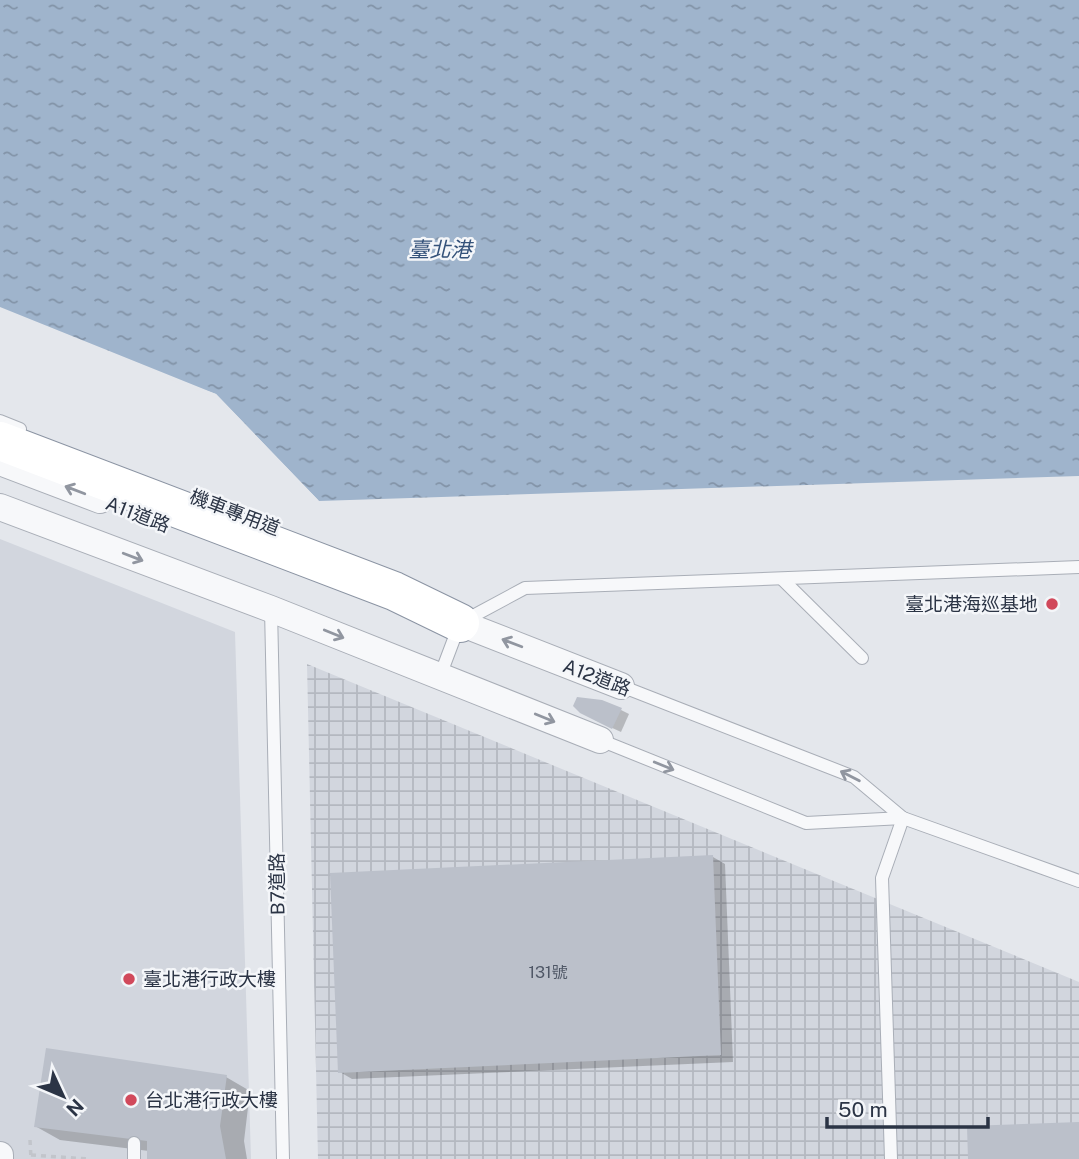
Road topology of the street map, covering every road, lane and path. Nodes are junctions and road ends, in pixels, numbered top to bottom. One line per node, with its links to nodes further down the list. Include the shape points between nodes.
1 (0, 421): 2 (lane)
2 (38, 436)
3 (0, 441): 11 (highway, via 394,592)
4 (0, 462): 6 (street, A11道路, one-way to 4)
5 (0, 507): 10 (street, one-way to 10)
6 (277, 566): 11 (street, A12道路, via 400,614)
7 (367, 567): 11 (lane, via 403,582)
8 (1079, 567): 9 (lane)
9 (782, 579): 11 (lane, via 525,588); 12 (lane)
10 (271, 609): 13 (street, A12道路, one-way to 13); 23 (lane, B7道路)
11 (460, 623): 13 (lane); 14 (street, A12道路, one-way to 11)
12 (862, 658)
13 (440, 676): 15 (street, A12道路, one-way to 15)
14 (621, 686): 16 (lane, A12道路, one-way to 14, via 854,777)
15 (600, 740): 16 (lane, A12道路, one-way to 16, via 806,822)
16 (903, 818): 17 (lane, A12道路); 24 (lane, via 882,878)
17 (1079, 881)
18 (30, 1140): 20 (path)
19 (134, 1143): 22 (lane)
20 (31, 1157): 21 (path)
21 (88, 1159)
22 (134, 1159)
23 (283, 1159)
24 (891, 1159)

